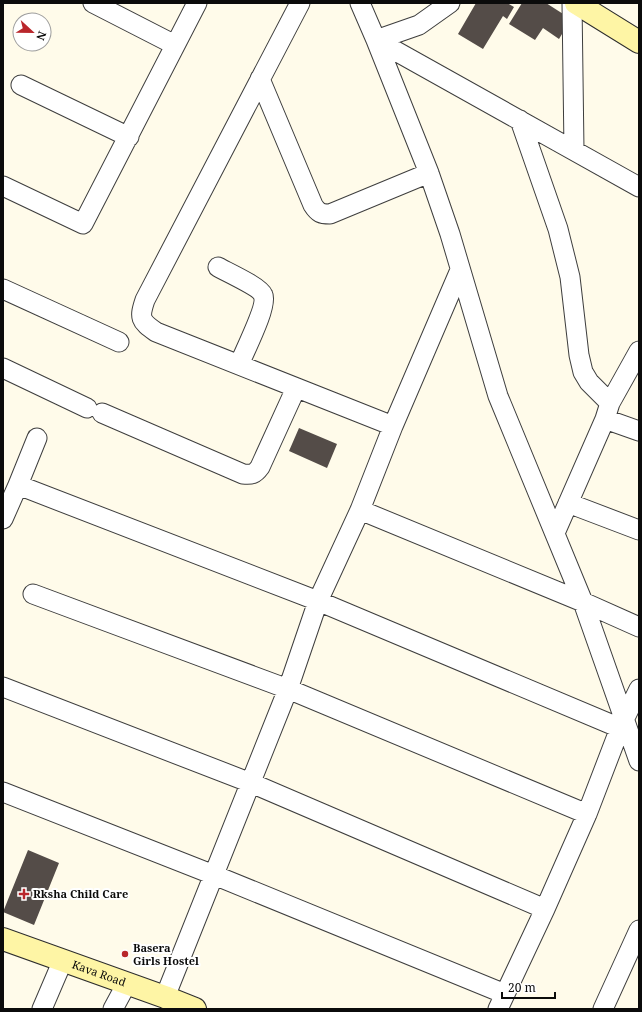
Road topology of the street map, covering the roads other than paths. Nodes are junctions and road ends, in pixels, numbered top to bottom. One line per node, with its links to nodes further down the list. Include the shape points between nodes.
1 (93, 3): 10 (street)
2 (197, 3): 10 (street)
3 (300, 3): 11 (street)
4 (360, 3): 8 (street)
5 (450, 3): 8 (street, via 419,25)
6 (572, 3): 15 (street)
7 (576, 3): 9 (main road)
8 (376, 40): 13 (street); 16 (street)
9 (639, 42)
10 (175, 45): 14 (street)
11 (260, 79): 16 (street, via 314,205 322,214 330,214); 24 (street, via 145,300 141,313 144,324 156,332)
12 (21, 85): 14 (street)
13 (520, 120): 15 (street); 27 (street, via 558,229 570,277 583,372)
14 (129, 137): 17 (street, via 83,224)
15 (574, 150): 18 (street)
16 (428, 174): 20 (street)
17 (3, 186)
18 (639, 187)
19 (218, 267): 24 (street, via 263,294 262,311)
20 (460, 270): 28 (street); 36 (street, via 498,396)
21 (3, 289): 22 (street)
22 (119, 342)
23 (639, 351): 27 (street)
24 (239, 365): 26 (street)
25 (3, 368): 26 (street, via 94,411 250,475 256,473 260,467)
26 (296, 388): 28 (street)
27 (608, 411): 29 (street); 32 (street)
28 (393, 426): 33 (street)
29 (639, 431)
30 (37, 438): 31 (street)
31 (18, 485): 34 (street); 38 (street)
32 (568, 503): 35 (street); 36 (street)
33 (360, 510): 38 (street); 39 (street)
34 (3, 519)
35 (639, 530)
36 (555, 533): 39 (street)
37 (34, 594): 42 (street)
38 (318, 601): 42 (street); 44 (street)
39 (583, 602): 40 (street); 44 (street)
40 (639, 627)
41 (3, 687): 46 (street)
42 (288, 689): 46 (street); 48 (street)
43 (639, 689): 44 (street)
44 (622, 724): 45 (street); 48 (street)
45 (639, 761)
46 (251, 783): 49 (street); 50 (street)
47 (3, 792): 49 (street)
48 (587, 814): 50 (street)
49 (214, 875): 55 (street); 56 (street)
50 (545, 909): 56 (street)
51 (639, 930): 60 (street)
52 (3, 939): 53 (main road, Kava Road)
53 (64, 960): 54 (main road, Kava Road); 57 (street)
54 (127, 983): 55 (main road, Kava Road); 58 (street)
55 (165, 997): 59 (main road, Kava Road)
56 (501, 1001)
57 (42, 1009)
58 (113, 1009)
59 (195, 1009)
60 (603, 1009)

